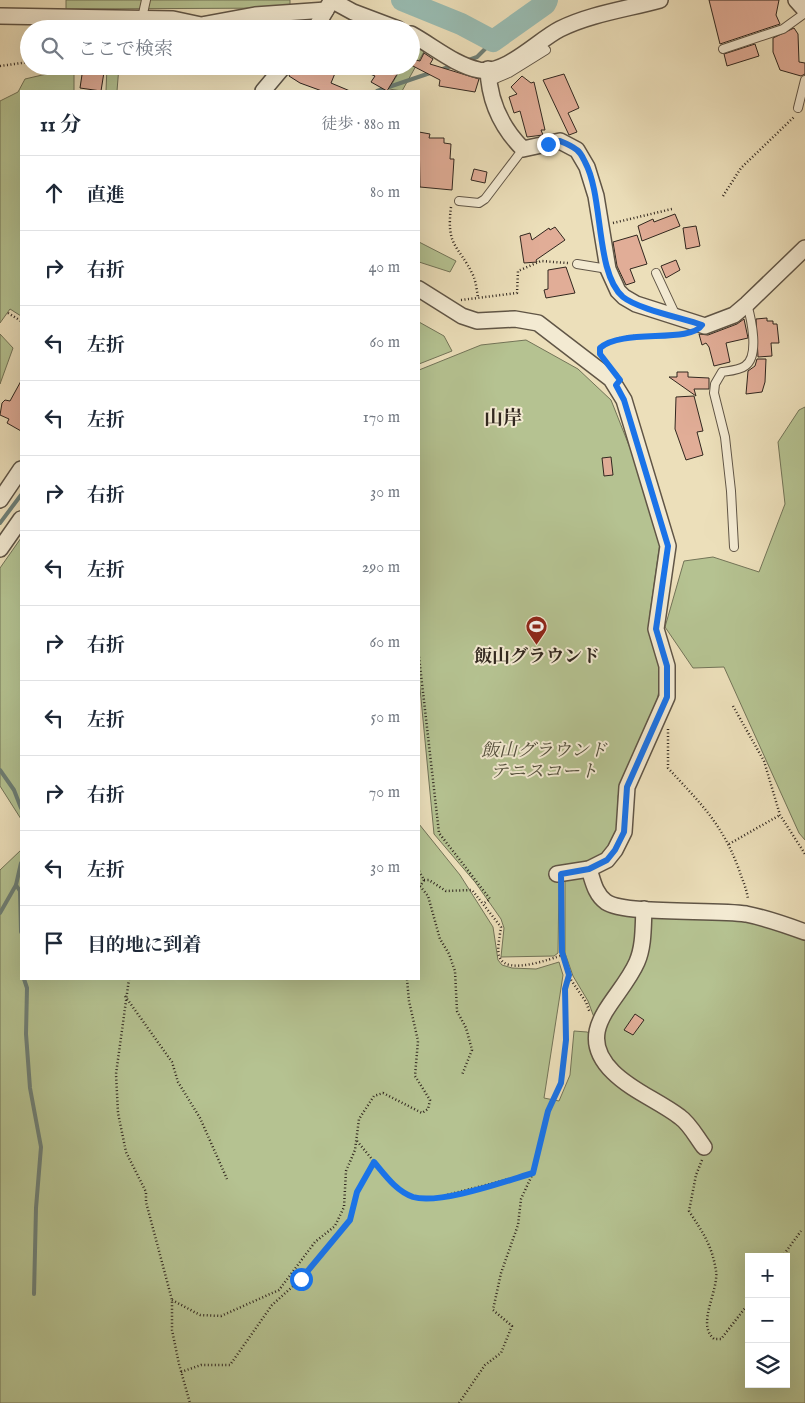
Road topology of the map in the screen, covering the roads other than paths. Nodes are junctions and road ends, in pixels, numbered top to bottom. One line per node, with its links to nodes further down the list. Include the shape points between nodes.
1 (146, 0): 7 (lane)
2 (660, 0): 16 (street, via 560,29)
3 (796, 0): 5 (street)
4 (329, 4): 9 (street); 10 (street); 11 (street)
5 (805, 12): 13 (lane, via 783,30)
6 (0, 16): 7 (street)
7 (142, 18): 8 (street)
8 (178, 20)
9 (228, 20)
10 (319, 20)
11 (373, 20)
12 (420, 39): 16 (street)
13 (723, 49)
14 (546, 50): 16 (lane, via 500,79)
15 (276, 75): 18 (street)
16 (488, 76): 20 (street, via 502,124)
17 (805, 80): 19 (lane)
18 (264, 90)
19 (798, 108)
20 (523, 149): 21 (lane, via 485,199 479,202); 24 (street, via 560,141 577,150 593,181)
21 (459, 201)
22 (805, 248): 27 (street)
23 (577, 264): 24 (lane)
24 (608, 269): 28 (street, via 624,297)
25 (656, 272): 28 (lane)
26 (420, 290): 34 (street, via 462,316 477,321 515,319 538,324 616,385 624,400 665,536 667,556 656,629 667,666 666,701 627,787 624,832 607,860)
27 (747, 304): 28 (street, via 734,314 705,326); 32 (lane, via 753,325 752,357 745,366 722,372 714,393 726,437)
28 (676, 316)
29 (20, 470): 30 (street)
30 (0, 500)
31 (20, 520): 33 (street)
32 (734, 547)
33 (0, 549)
34 (589, 869): 35 (street); 36 (street, via 594,888 606,902 622,909)
35 (559, 874)
36 (644, 909): 37 (street, via 747,914); 38 (street, via 637,963 603,1014 597,1045 600,1056 616,1076 660,1109 682,1118)
37 (805, 932)
38 (704, 1147)

